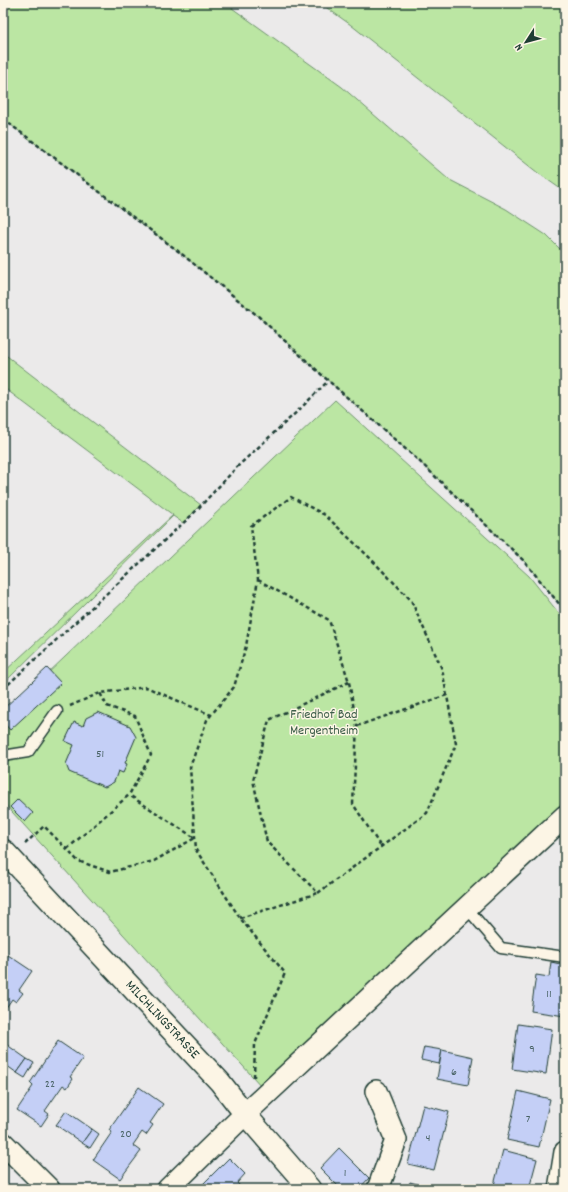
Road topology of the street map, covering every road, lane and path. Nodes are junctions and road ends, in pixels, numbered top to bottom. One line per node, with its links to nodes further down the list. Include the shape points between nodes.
1 (3, 119): 2 (path, via 178,251 258,316)
2 (328, 381): 4 (path, via 419,461 524,560); 6 (path, via 238,466 193,514)
3 (258, 580): 5 (path, via 329,620); 8 (path, via 250,526 291,497 325,515 412,600 442,669); 10 (path, via 246,646 234,687)
4 (565, 611)
5 (349, 682): 11 (path); 19 (path, via 269,720 253,780 267,842)
6 (3, 689)
7 (100, 693): 9 (path); 10 (path, via 146,687); 13 (path, via 107,706 135,716 151,756)
8 (447, 694): 11 (path); 16 (path, via 456,744 427,813)
9 (57, 711): 12 (lane, via 28,752)
10 (211, 715): 15 (path, via 190,767)
11 (357, 726): 16 (path, via 353,804)
12 (3, 756)
13 (129, 795): 15 (path); 17 (path)
14 (565, 816): 20 (street)
15 (195, 838): 17 (path, via 154,862 110,872 78,861); 21 (path, via 196,850)
16 (381, 847): 19 (path)
17 (66, 849): 18 (path, via 44,826)
18 (6, 854): 24 (street, MILCHLINGSTRASSE, via 220,1082)
19 (318, 892): 21 (path)
20 (466, 908): 22 (lane, via 501,948); 24 (street)
21 (240, 918): 24 (path, via 285,973 255,1044 254,1088)
22 (565, 957)
23 (376, 1091): 30 (street, via 396,1140)
24 (250, 1109): 28 (street); 29 (street, MILCHLINGSTRASSE)
25 (3, 1143): 27 (street)
26 (565, 1152): 31 (street)
27 (49, 1189)
28 (168, 1189)
29 (310, 1189)
30 (378, 1189)
31 (559, 1189)

